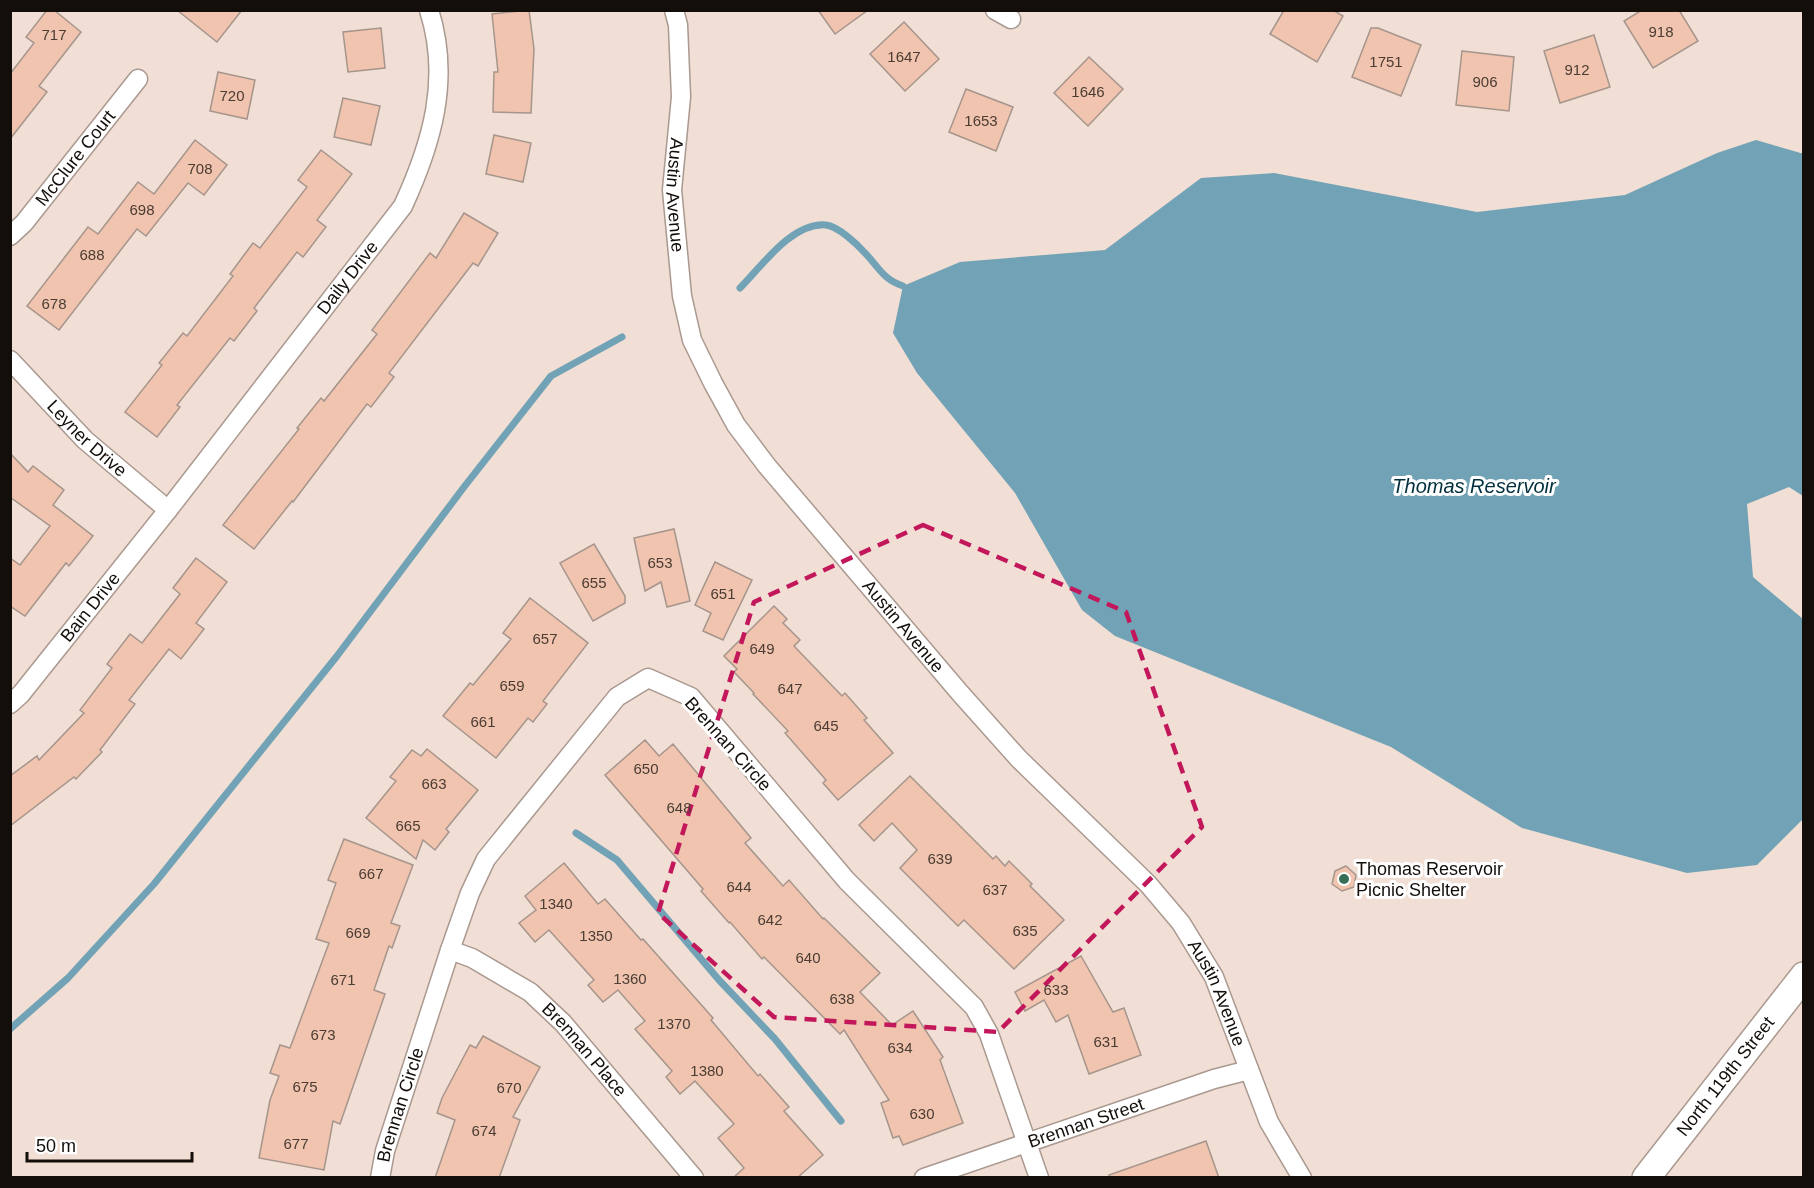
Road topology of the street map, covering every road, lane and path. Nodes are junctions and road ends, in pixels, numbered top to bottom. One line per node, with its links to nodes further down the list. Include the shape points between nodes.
1 (429, 10): 6 (street, Daily Drive, via 440,70 436,114 420,170 403,206)
2 (674, 10): 10 (street, Austin Avenue, via 681,97 672,190 682,296 692,340 712,383 736,425 767,466 952,684 1019,759 1148,884 1181,923 1214,977)
3 (138, 79): 4 (street, McClure Court)
4 (10, 236)
5 (10, 360): 6 (street, Leyner Drive, via 85,440)
6 (168, 510): 7 (street, Bain Drive)
7 (10, 704)
8 (450, 950): 11 (street, Brennan Circle, via 486,859 617,697 648,678 691,697 847,880 974,1007 988,1034); 12 (street, Brennan Circle, via 385,1151); 13 (street, Brennan Place, via 472,958 530,992 563,1023)
9 (1803, 976): 17 (street, North 119th Street)
10 (1249, 1070): 11 (street, Brennan Street); 16 (street, Austin Avenue, via 1269,1122)
11 (1027, 1143): 14 (street, Brennan Street); 15 (street, Brennan Circle)
12 (380, 1178)
13 (694, 1178)
14 (924, 1178)
15 (1039, 1178)
16 (1302, 1178)
17 (1646, 1178)

